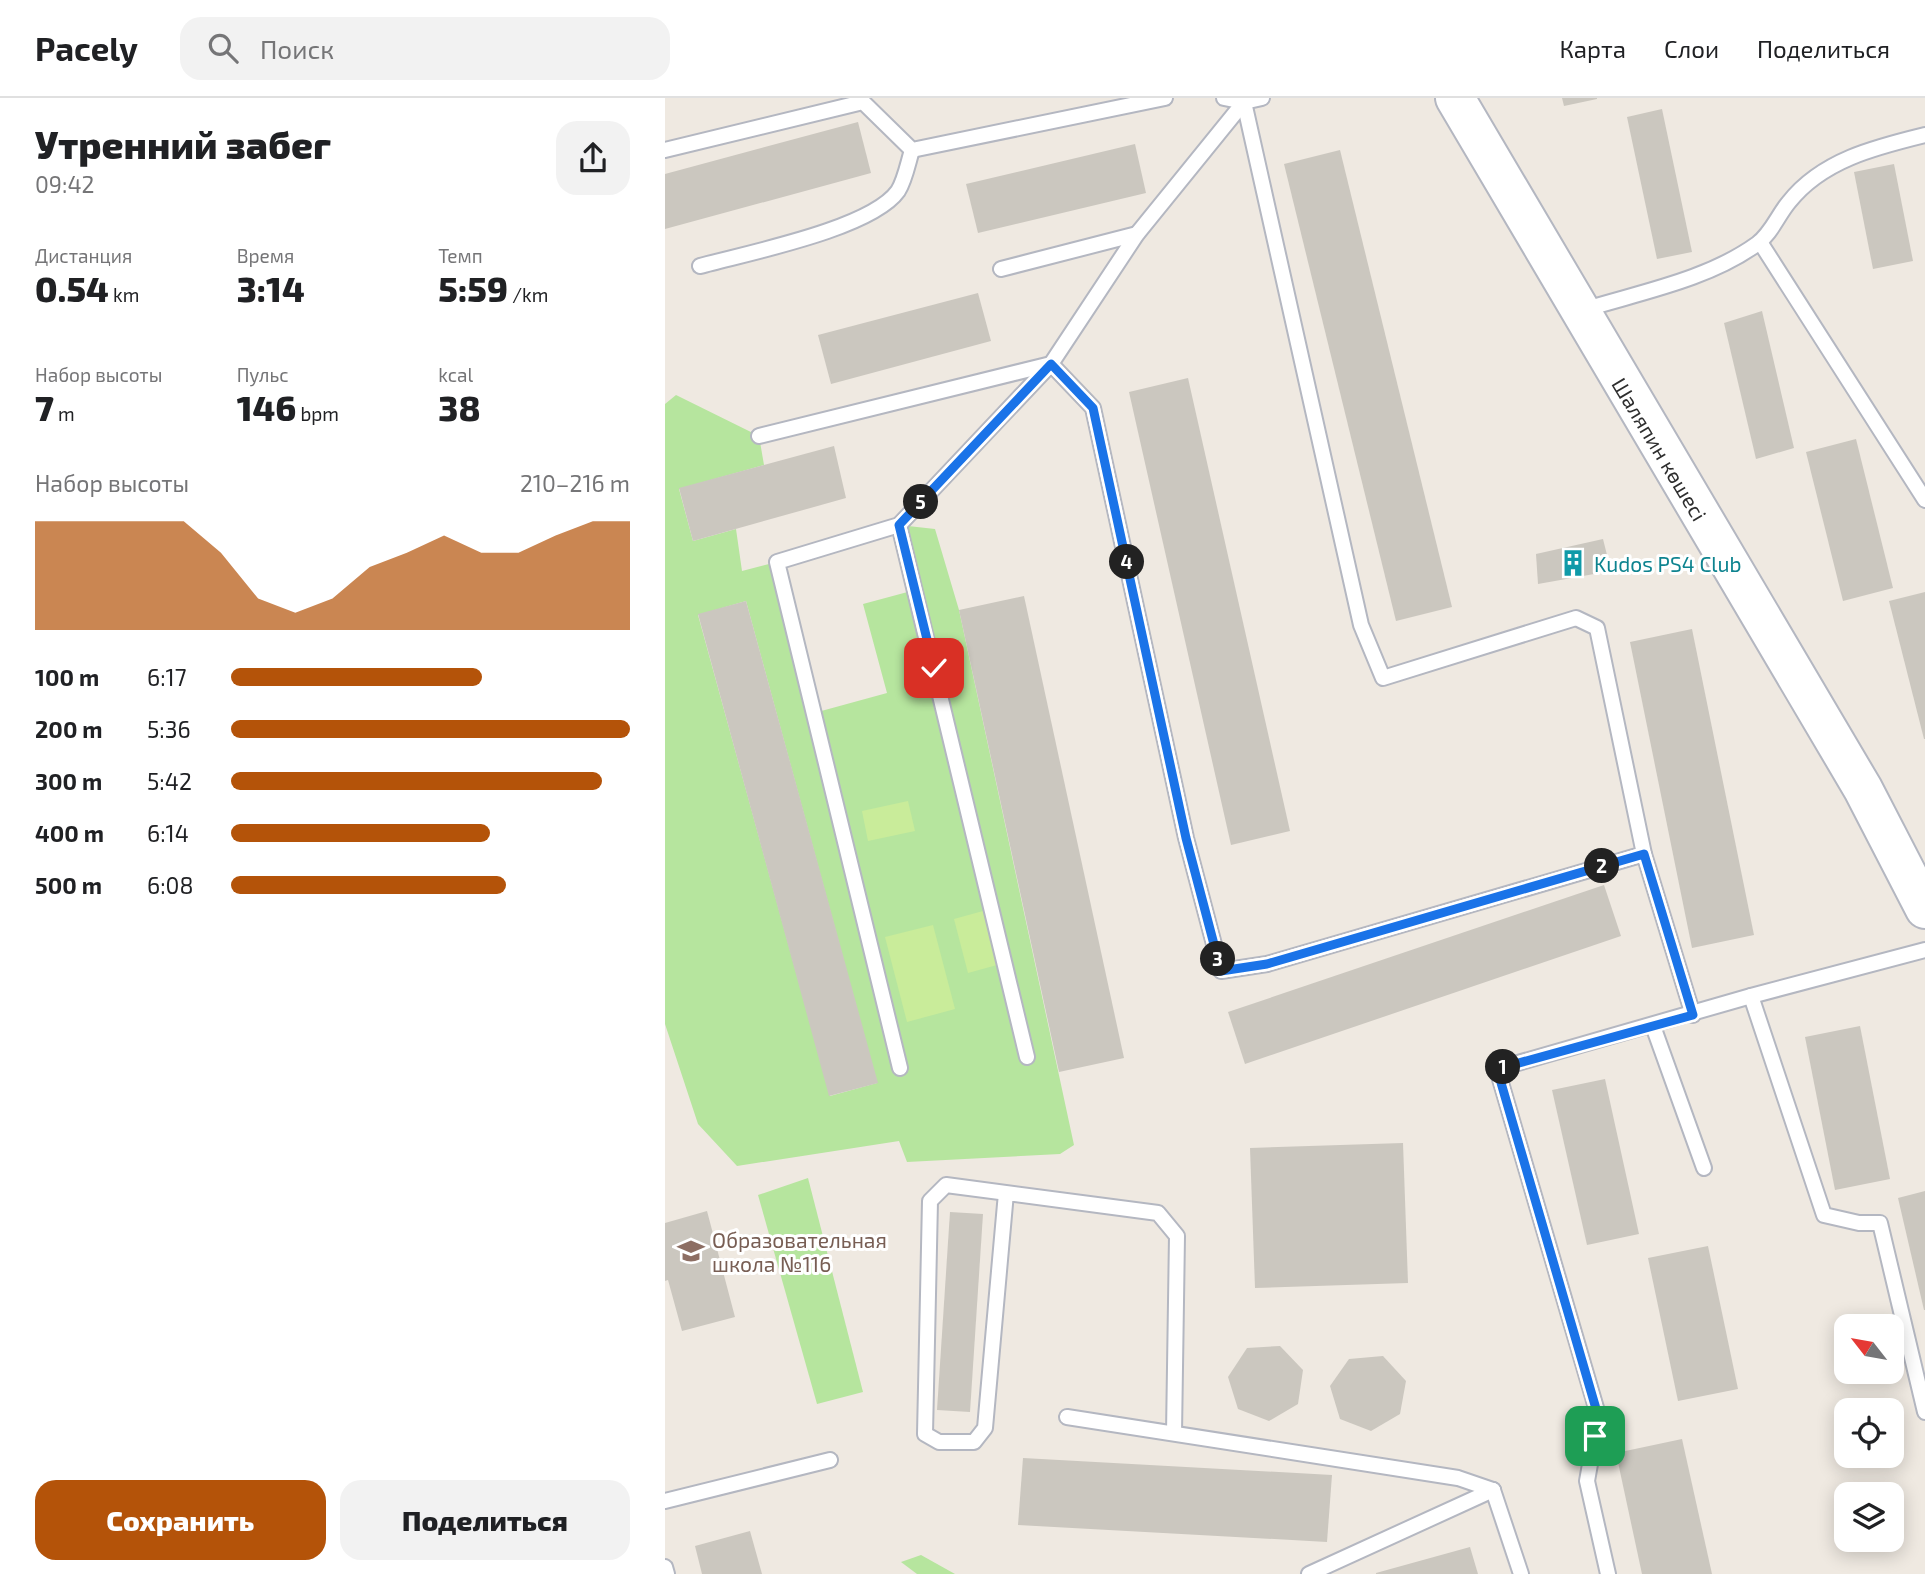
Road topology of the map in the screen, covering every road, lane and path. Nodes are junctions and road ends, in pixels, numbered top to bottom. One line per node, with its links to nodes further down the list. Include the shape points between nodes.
1 (1165, 98): 8 (lane)
2 (1224, 98): 5 (lane)
3 (1262, 98): 5 (lane)
4 (1455, 98): 13 (main road, Шаляпин көшесі)
5 (1244, 102): 9 (lane); 18 (lane, via 1361,625 1383,678 1576,618 1597,628)
6 (1925, 135): 10 (lane, via 1864,150 1814,178 1789,202)
7 (665, 150): 8 (lane, via 863,102)
8 (912, 150): 11 (lane, via 898,190 878,210 852,223)
9 (1137, 234): 12 (lane); 14 (lane)
10 (1760, 242): 13 (lane, via 1719,268); 16 (lane)
11 (700, 267)
12 (1001, 269)
13 (1578, 311): 19 (main road, Шаляпин көшесі, via 1863,789)
14 (1051, 364): 15 (lane); 17 (lane); 18 (lane, via 1093,408 1186,838 1221,971 1267,964)
15 (759, 436)
16 (1925, 500)
17 (899, 525): 24 (lane); 25 (lane, via 777,562)
18 (1644, 854): 22 (lane)
19 (1925, 909)
20 (1925, 950): 21 (lane)
21 (1751, 996): 22 (lane); 28 (lane, via 1824,1215 1880,1223)
22 (1693, 1015): 23 (lane)
23 (1653, 1026): 26 (lane); 38 (lane, via 1497,1069 1606,1443 1595,1436 1587,1481)
24 (1027, 1057)
25 (900, 1068)
26 (1704, 1168)
27 (1006, 1193): 27 (lane, via 946,1185 930,1201 925,1434 939,1442 974,1442 985,1427); 30 (lane, via 1158,1213 1177,1236)
28 (1925, 1412)
29 (1067, 1417): 30 (lane)
30 (1174, 1433): 32 (lane, via 1458,1478)
31 (830, 1460): 33 (lane)
32 (1493, 1490): 36 (lane); 37 (lane)
33 (665, 1501)
34 (665, 1567): 35 (lane)
35 (667, 1574)
36 (1309, 1574)
37 (1521, 1574)
38 (1608, 1574)

